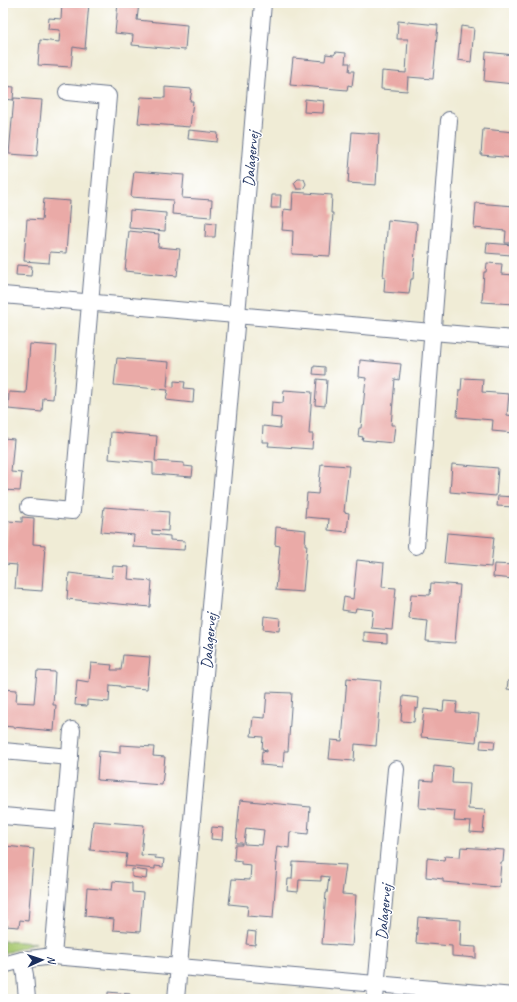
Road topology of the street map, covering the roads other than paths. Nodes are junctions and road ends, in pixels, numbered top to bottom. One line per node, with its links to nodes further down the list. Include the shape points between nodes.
1 (263, 3): 6 (street, Dalagervej)
2 (68, 92): 5 (street, via 108,96)
3 (449, 120): 7 (street)
4 (3, 295): 5 (street)
5 (90, 302): 6 (street); 9 (street, via 72,511)
6 (237, 315): 7 (street); 20 (street, Dalagervej)
7 (434, 332): 8 (street); 10 (street)
8 (514, 339)
9 (29, 507)
10 (416, 546)
11 (72, 730): 13 (street)
12 (3, 751): 13 (street)
13 (70, 758): 16 (street)
14 (396, 769): 21 (street, Dalagervej)
15 (3, 816): 16 (street)
16 (64, 821): 17 (street)
17 (53, 956): 18 (street); 20 (street)
18 (22, 960): 19 (street); 23 (street)
19 (3, 965)
20 (179, 967): 21 (street); 24 (street, Dalagervej)
21 (376, 991): 22 (street)
22 (514, 996)
23 (27, 999)
24 (176, 999)

